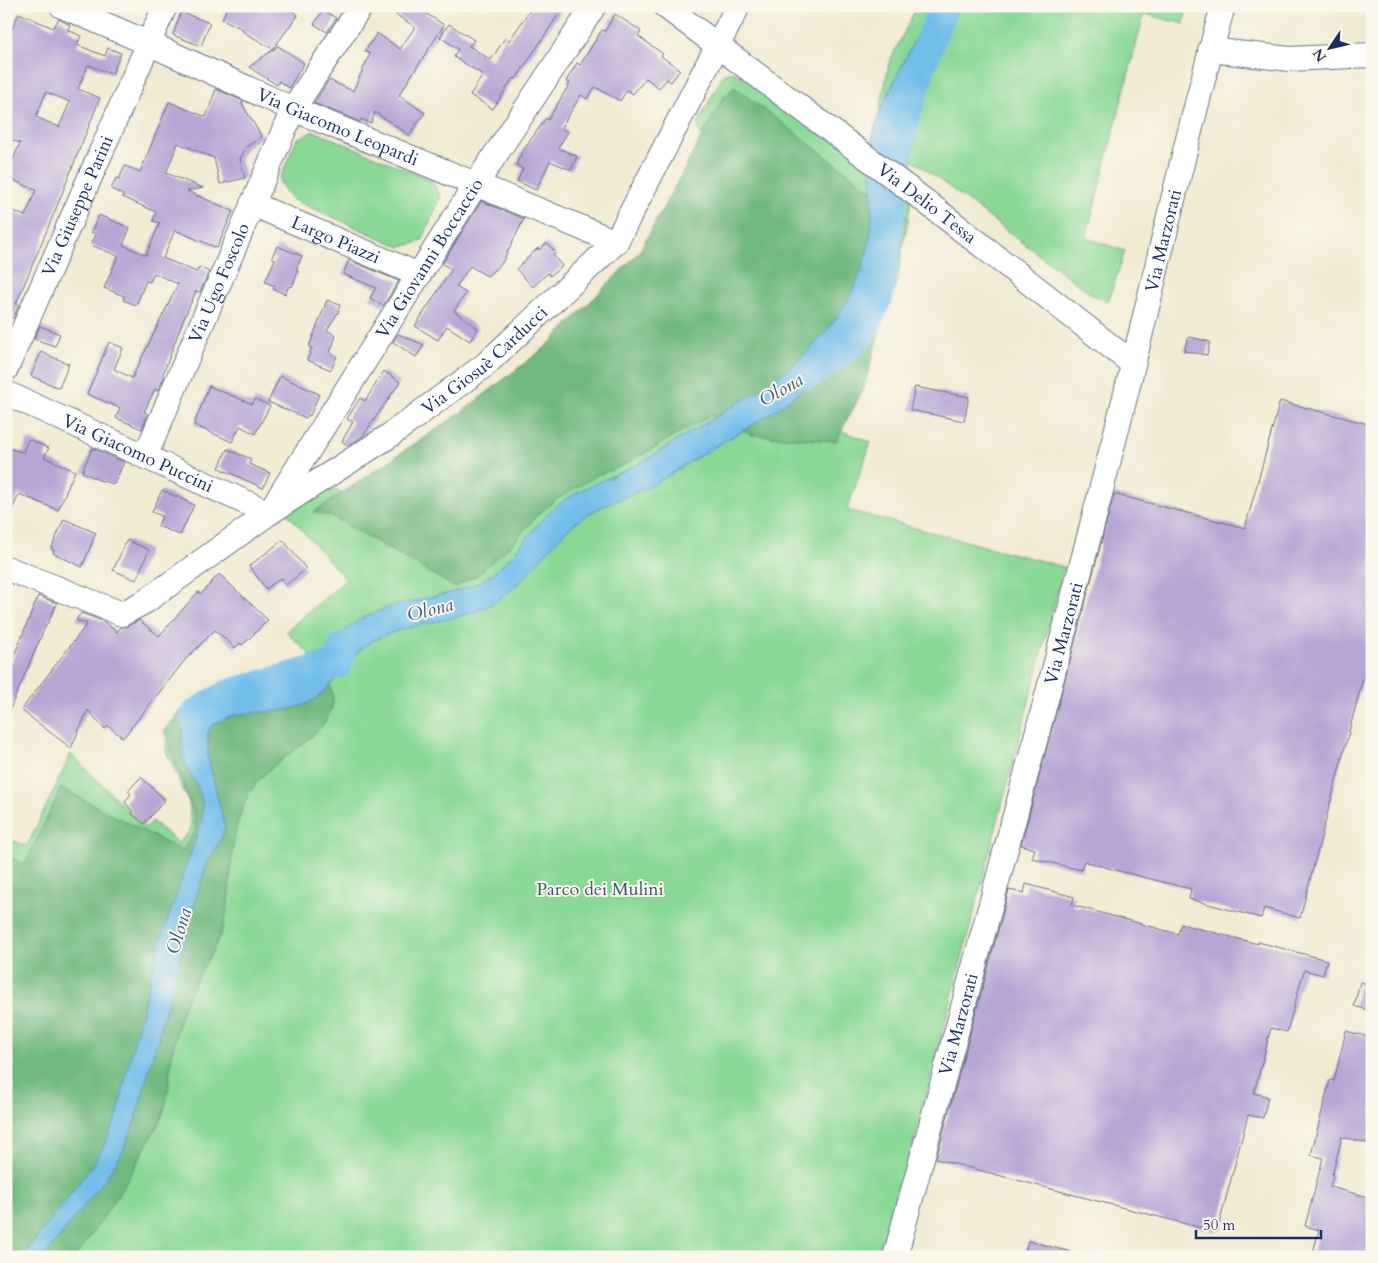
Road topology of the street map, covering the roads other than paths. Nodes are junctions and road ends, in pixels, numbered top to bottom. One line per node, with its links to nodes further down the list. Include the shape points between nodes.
1 (62, 6): 8 (street, Via Giacomo Leopardi)
2 (164, 6): 8 (street, Via Giuseppe Parini)
3 (362, 6): 12 (street, Via Ugo Foscolo)
4 (594, 6): 13 (street, Via Giovanni Boccaccio)
5 (665, 6): 9 (street, Via Delio Tessa)
6 (738, 6): 9 (street, Via Giosuè Carducci)
7 (1222, 6): 10 (street, Via Marzorati)
8 (148, 43): 12 (street, Via Giacomo Leopardi); 18 (street, Via Giuseppe Parini)
9 (718, 47): 15 (street, Via Giosuè Carducci); 17 (street, Via Delio Tessa, via 924,201)
10 (1210, 50): 11 (street, via 1290,59); 17 (street, Via Marzorati)
11 (1372, 55)
12 (293, 110): 13 (street, Via Giacomo Leopardi); 14 (street, Via Ugo Foscolo)
13 (476, 184): 15 (street, Via Giacomo Leopardi); 16 (street, Via Giovanni Boccaccio)
14 (252, 204): 16 (street, Largo Piazzi); 20 (street, Via Ugo Foscolo)
15 (616, 242): 21 (street, Via Giosuè Carducci, via 486,365 389,436)
16 (419, 275): 21 (street, Via Giovanni Boccaccio)
17 (1133, 364): 23 (street, Via Marzorati)
18 (6, 369)
19 (6, 393): 20 (street, Via Giacomo Puccini)
20 (145, 457): 21 (street, Via Giacomo Puccini)
21 (268, 513): 22 (street, Via Giosuè Carducci, via 146,601 122,614)
22 (6, 568)
23 (896, 1257)

